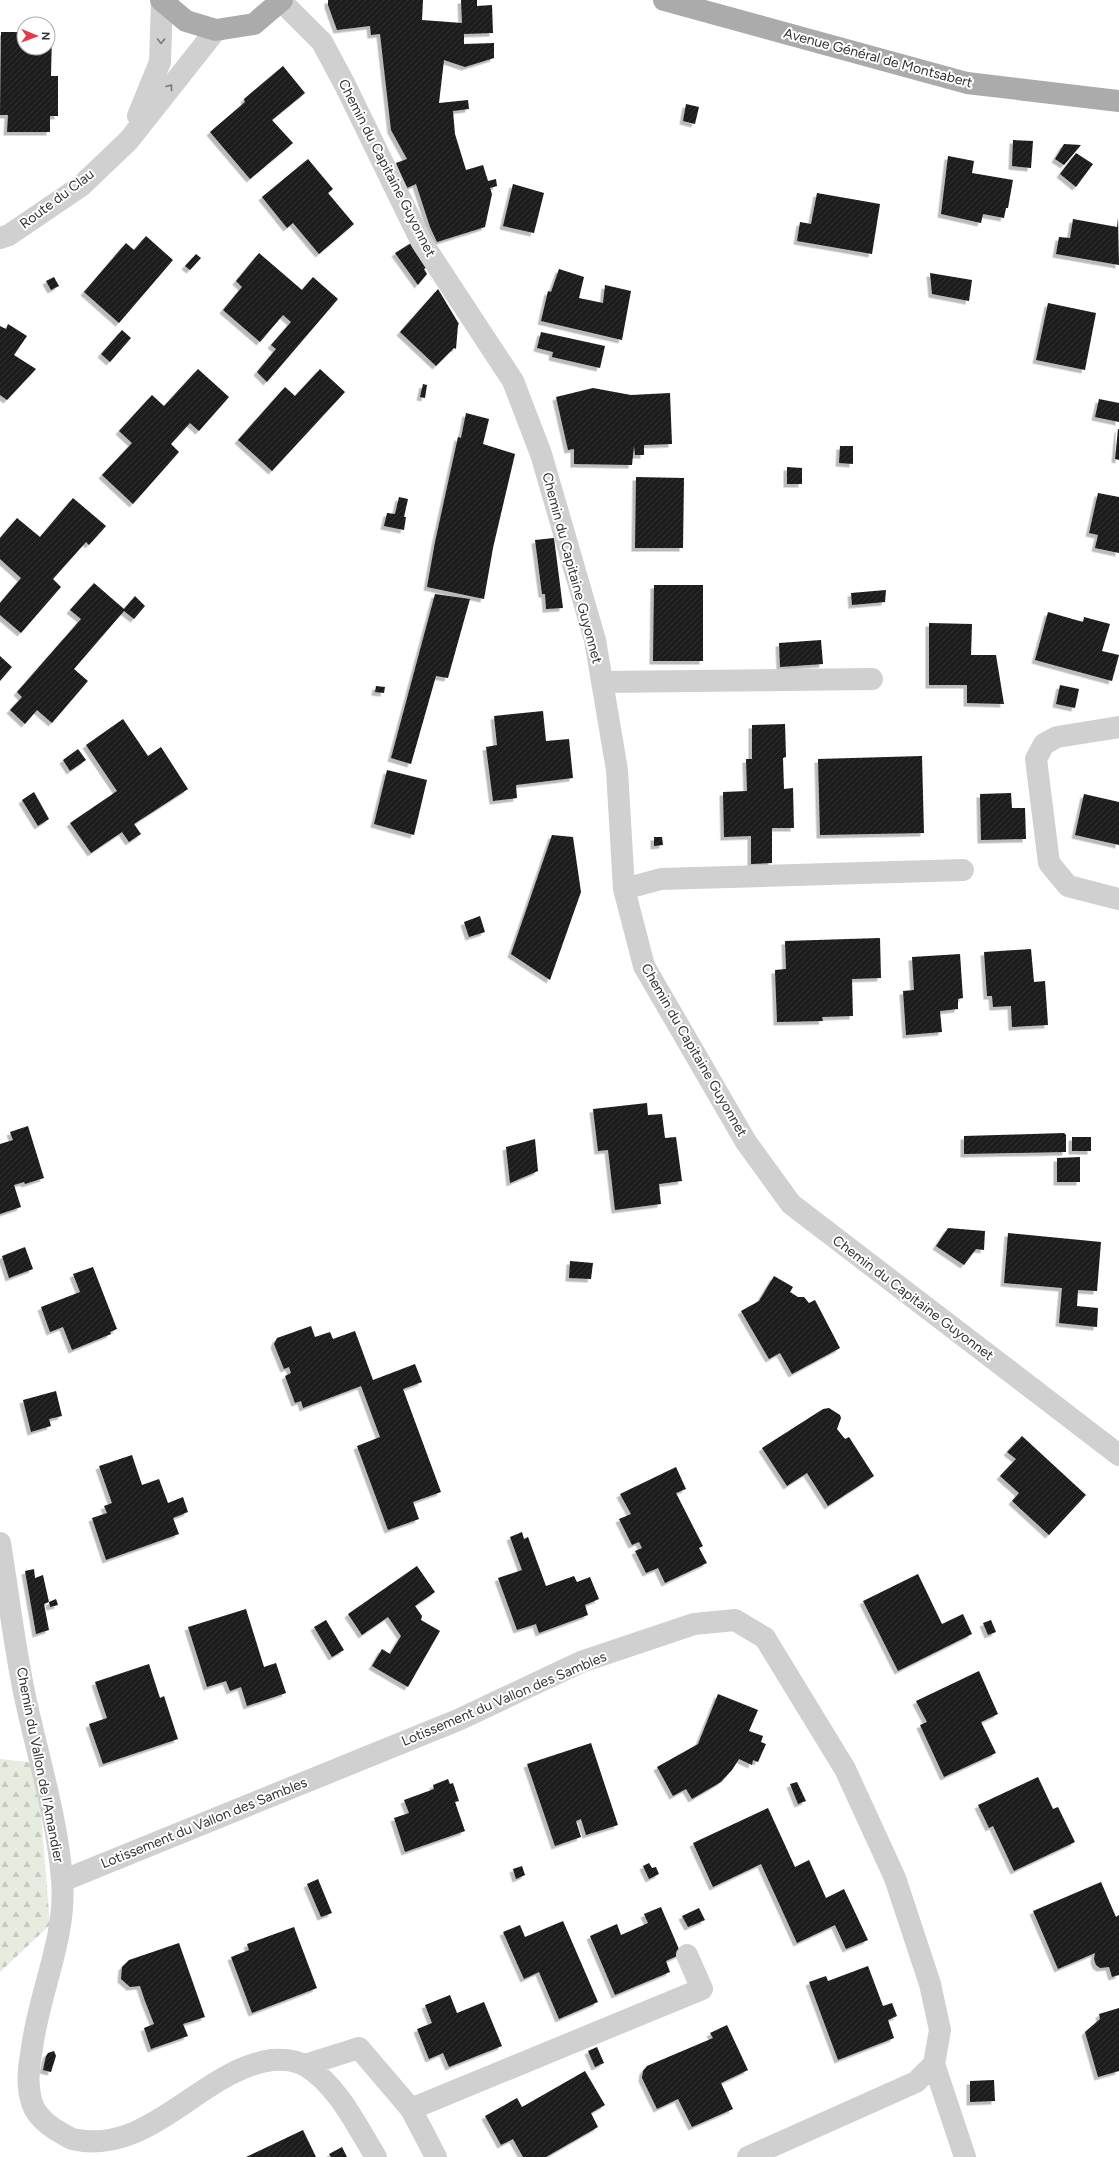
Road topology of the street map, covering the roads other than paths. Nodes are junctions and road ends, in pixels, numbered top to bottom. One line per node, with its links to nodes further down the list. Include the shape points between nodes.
1 (664, 0): 5 (main road, Avenue Général de Montsabert, via 966,83)
2 (162, 1): 4 (main road, via 186,21); 6 (street, Route du Clau, one-way to 6, via 160,62)
3 (282, 1): 4 (main road, via 254,24); 9 (street, Chemin du Capitaine Guyonnet, via 322,42 421,241 512,381 541,454 595,640)
4 (216, 30): 6 (street, Route du Clau, one-way to 4)
5 (1119, 101)
6 (129, 140): 7 (street, Route du Clau, via 81,186)
7 (0, 238)
8 (872, 679): 9 (street)
9 (602, 682): 12 (street, Chemin du Capitaine Guyonnet, via 617,770)
10 (1119, 727): 13 (street, via 1057,737 1044,744 1036,759 1049,863 1068,886)
11 (963, 870): 12 (street, via 661,879)
12 (624, 889): 14 (street, Chemin du Capitaine Guyonnet, via 644,966 746,1142 790,1204)
13 (1119, 899)
14 (1119, 1455)
15 (0, 1543): 16 (street, Chemin du Vallon de l'Amandier, via 24,1690 53,1817)
16 (62, 1881): 18 (street, Lotissement du Vallon des Sambles, via 458,1720 581,1662 694,1624 735,1620 765,1638 769,1644 845,1768 895,1878 930,1984 940,2030); 19 (street, Chemin du Vallon de l'Amandier, via 60,1922 34,2028 28,2074 32,2104 49,2126 94,2148 122,2146 153,2134 215,2086 254,2063 283,2059)
17 (687, 1955): 20 (street, via 702,1989)
18 (934, 2064): 23 (street, via 916,2082); 24 (street)
19 (305, 2065): 20 (street, via 359,2048); 21 (street, Chemin du Vallon de l'Amandier, via 339,2095)
20 (411, 2109): 22 (street)
21 (376, 2157)
22 (436, 2157)
23 (748, 2157)
24 (965, 2157)

